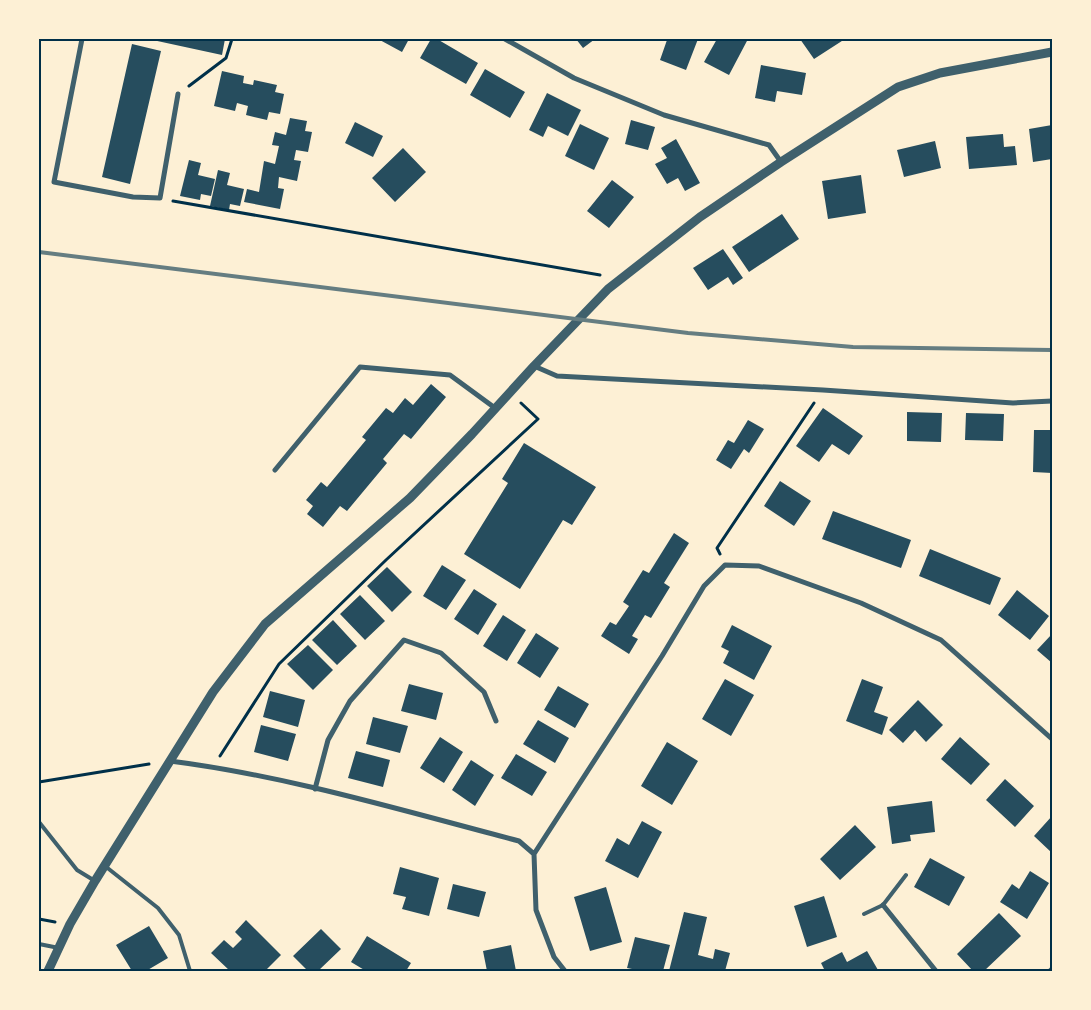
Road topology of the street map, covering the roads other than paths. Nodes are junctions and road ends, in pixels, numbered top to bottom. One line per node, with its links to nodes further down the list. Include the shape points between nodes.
1 (82, 39): 4 (street, via 54,182 134,197 160,198)
2 (505, 39): 5 (street, via 574,78 664,115 769,145)
3 (1052, 52): 5 (street, via 940,73 898,87)
4 (178, 94)
5 (781, 162): 6 (street, via 700,217 608,290)
6 (534, 366): 7 (street, via 557,376 1013,403); 8 (street)
7 (1052, 401)
8 (495, 408): 9 (street, via 450,376 360,367); 12 (street, via 410,498 265,624 212,692)
9 (275, 470)
10 (496, 721): 13 (street, via 484,692 441,653 404,640 350,701 328,740)
11 (1052, 739): 15 (street, via 941,640 861,603 759,566 725,565 704,586)
12 (170, 761): 13 (street, via 213,766); 16 (street)
13 (315, 788): 15 (street, via 519,841)
14 (39, 822): 18 (lane, via 77,870)
15 (534, 854): 25 (street, via 536,910 554,957)
16 (105, 866): 18 (street); 24 (lane, via 158,908 179,935)
17 (906, 875): 19 (lane)
18 (95, 881): 22 (street)
19 (883, 905): 20 (lane); 26 (street)
20 (864, 914)
21 (39, 944): 22 (lane)
22 (59, 948): 23 (street)
23 (48, 971)
24 (190, 971)
25 (564, 971)
26 (936, 971)

